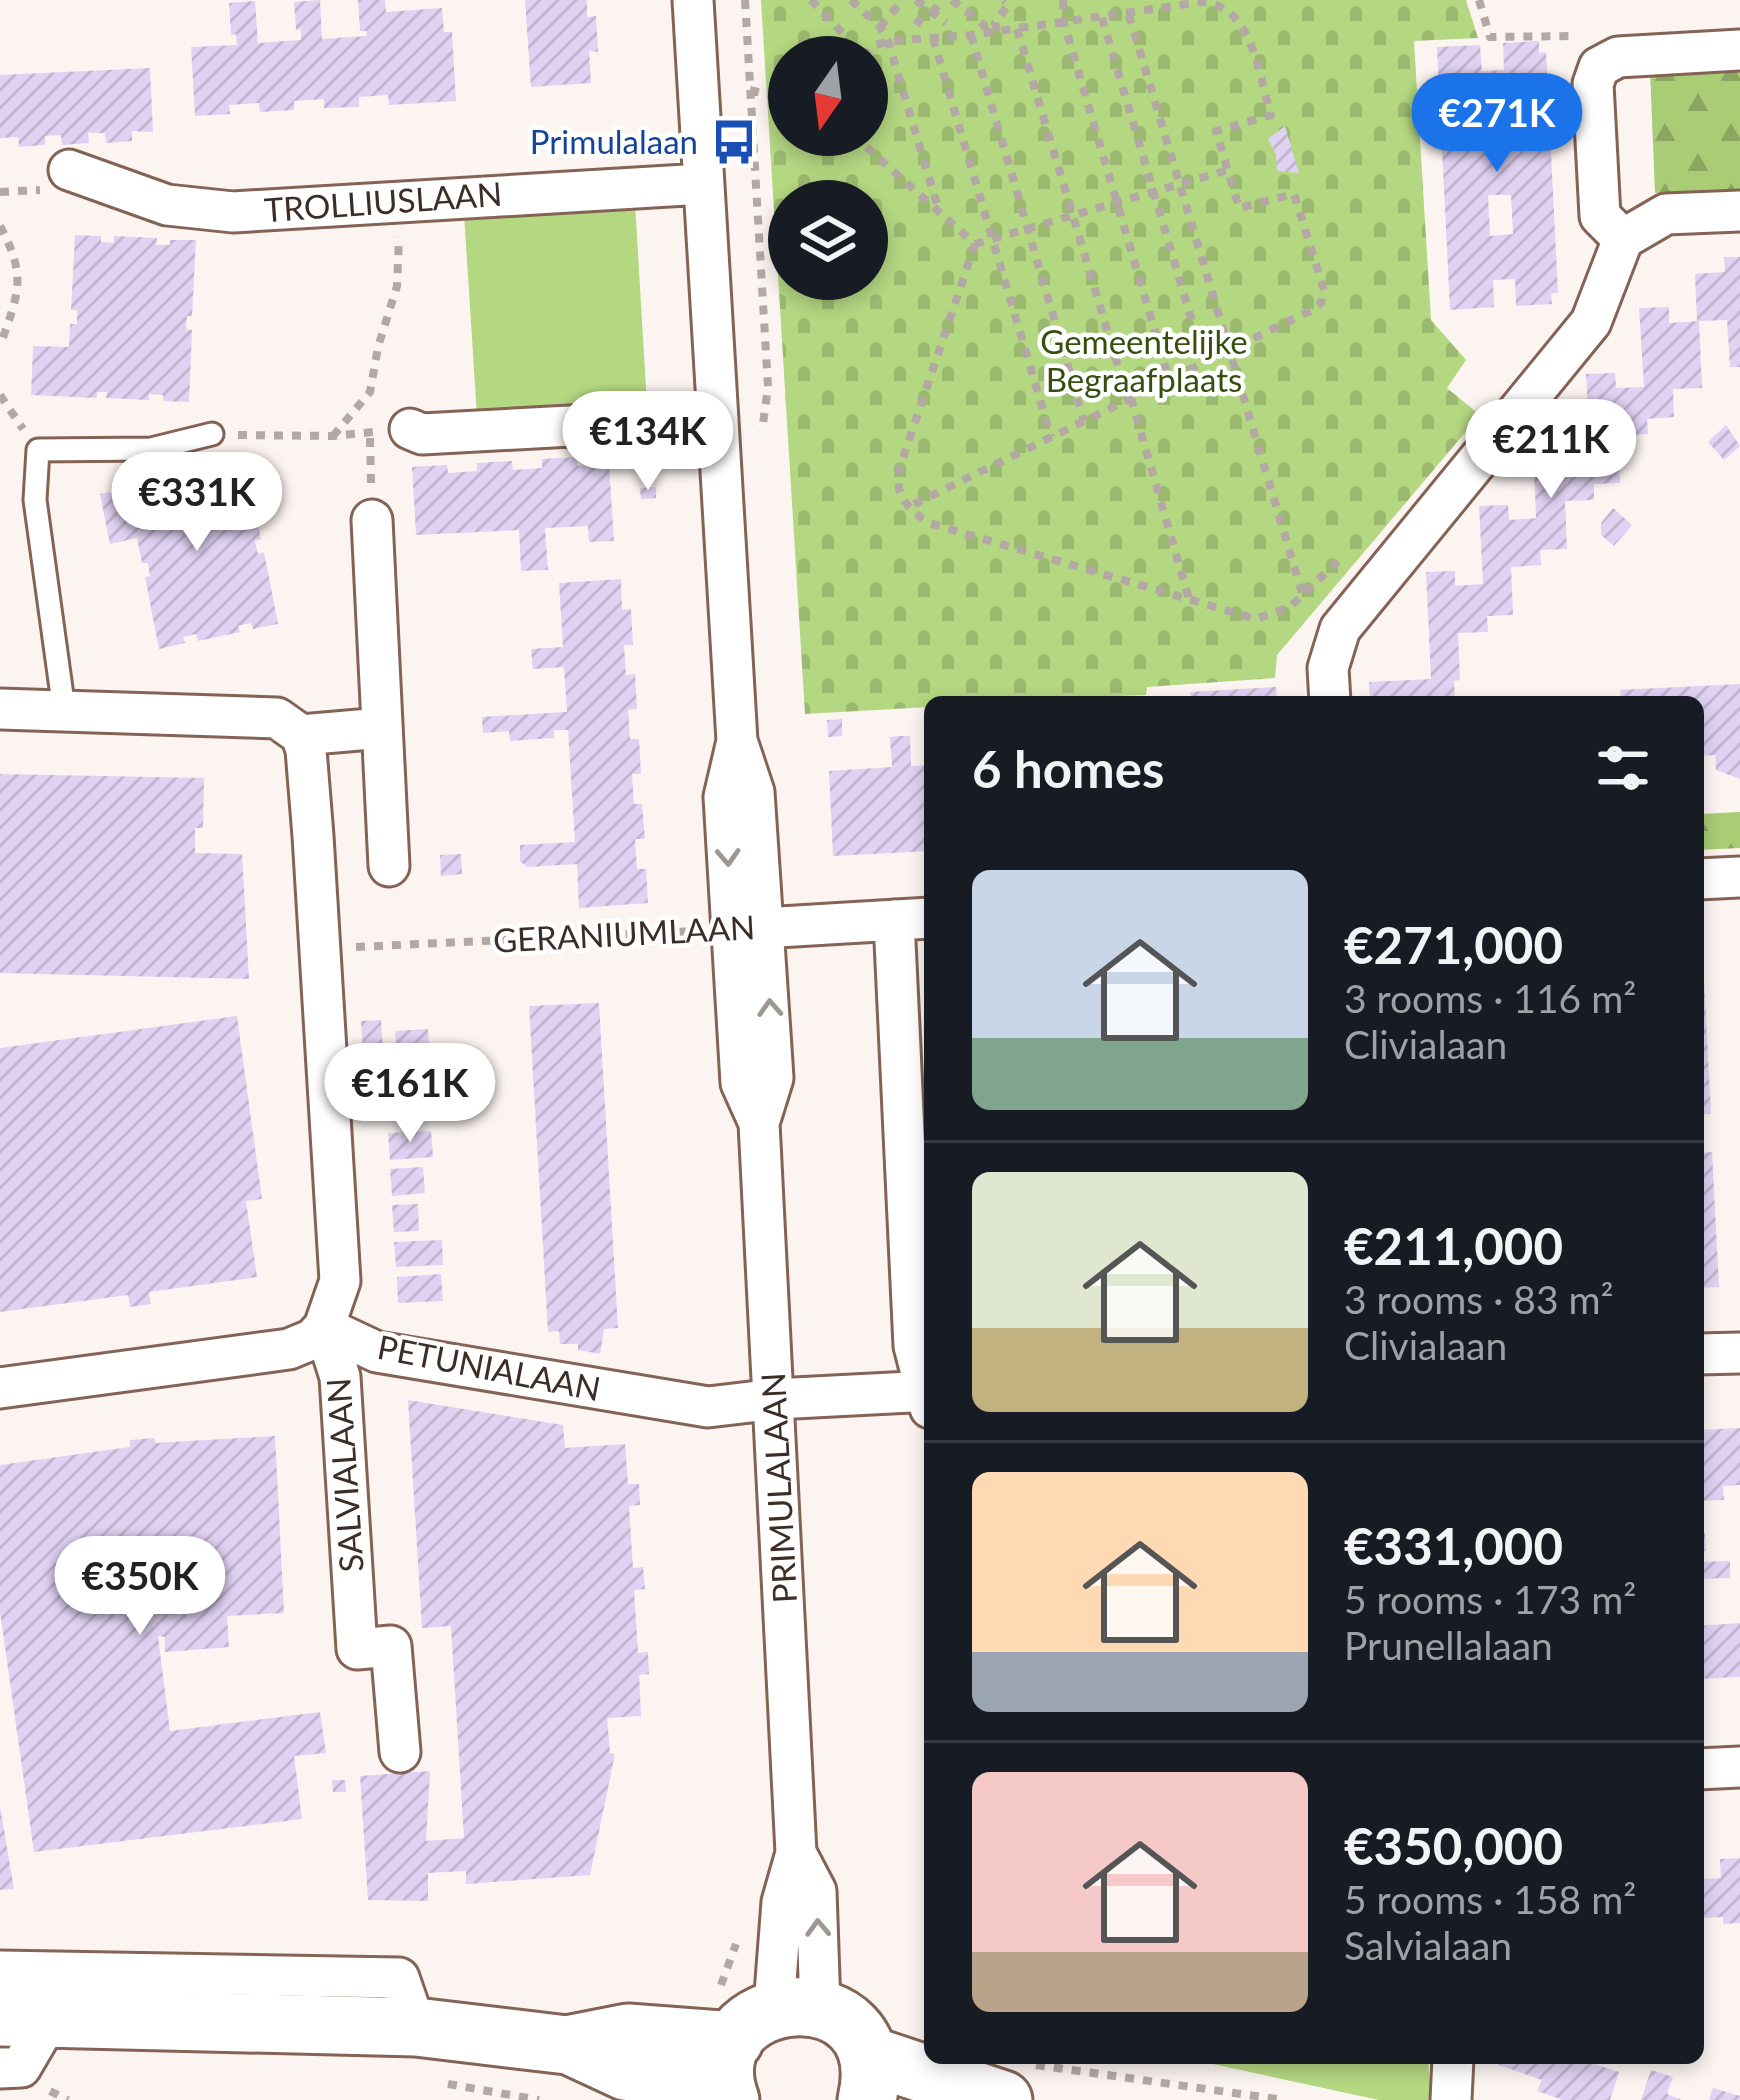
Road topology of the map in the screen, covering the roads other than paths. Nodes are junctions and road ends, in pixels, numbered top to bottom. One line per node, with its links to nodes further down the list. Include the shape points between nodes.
1 (693, 0): 4 (street, PRIMULALAAN)
2 (1740, 50): 6 (street, via 1618,57 1599,67 1593,84 1600,216)
3 (69, 170): 4 (street, TROLLIUSLAAN, via 167,205 233,212)
4 (703, 184): 7 (street, PRIMULALAAN)
5 (1740, 211): 6 (street, via 1666,214)
6 (1623, 239): 11 (street, via 1591,322 1340,629)
7 (718, 418): 8 (street); 20 (street, PRIMULALAAN, via 737,741 754,792)
8 (410, 430)
9 (212, 434): 13 (lane, via 152,449 38,450 35,500)
10 (372, 520): 14 (street)
11 (1330, 696)
12 (0, 709): 13 (street)
13 (64, 710): 15 (street, via 277,718)
14 (382, 728): 15 (street); 16 (street)
15 (301, 735): 21 (street, SALVIALAAN, via 340,1281)
16 (389, 866)
17 (1740, 877): 18 (street)
18 (1704, 879)
19 (912, 919): 20 (street, GERANIUMLAAN); 24 (street, via 914,1346)
20 (749, 928): 27 (street, PRIMULALAAN, via 773,1078 759,1123)
21 (325, 1327): 25 (street, via 289,1349); 27 (street, PETUNIALAAN, via 377,1352 708,1407); 28 (street, SALVIALAAN, via 340,1377 357,1649 391,1646)
22 (1740, 1352): 23 (street)
23 (1704, 1354)
24 (924, 1382)
25 (0, 1388)
26 (924, 1397): 27 (street, PETUNIALAAN)
27 (775, 1399): 34 (street, PRIMULALAAN, via 796,1853 816,1891)
28 (400, 1752)
29 (1740, 1767): 30 (street)
30 (1704, 1769)
31 (0, 1971): 32 (street, via 399,1978)
32 (416, 2027): 33 (main road); 34 (main road, via 567,2044 628,2033)
33 (18, 2042)
34 (757, 2049): 36 (main road, via 841,2018 857,2035)
35 (1453, 2064): 38 (street)
36 (867, 2078): 37 (main road)
37 (1016, 2082)
38 (1451, 2100)

